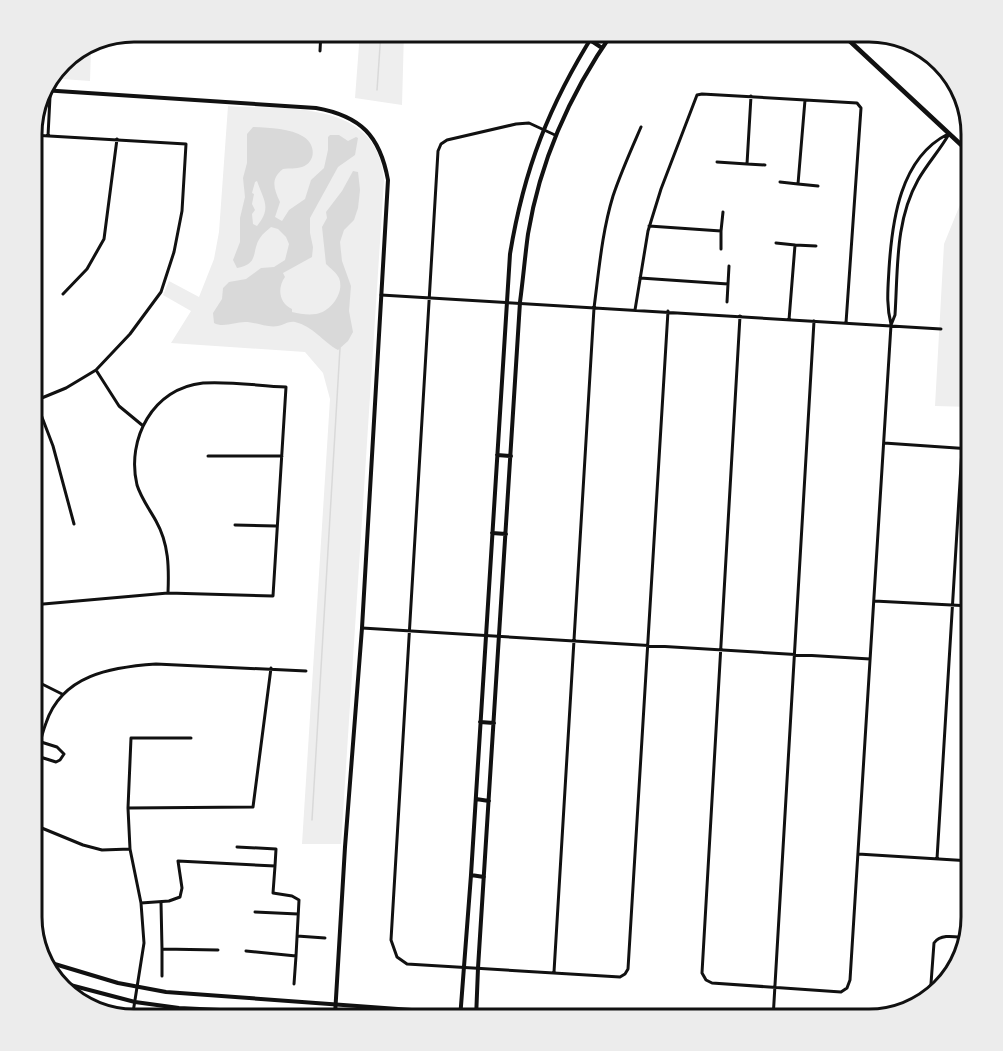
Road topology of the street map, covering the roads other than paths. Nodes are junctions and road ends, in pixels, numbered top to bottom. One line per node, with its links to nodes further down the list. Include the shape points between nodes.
1 (320, 42): 7 (street)
2 (589, 42): 13 (main road)
3 (593, 42): 6 (main road)
4 (606, 42): 6 (main road)
5 (851, 42): 14 (main road)
6 (602, 48): 15 (main road)
7 (320, 51)
8 (53, 90): 37 (main road, via 316,108 355,121 375,140 388,180)
9 (751, 96): 11 (street); 21 (street); 27 (street, via 697,95)
10 (50, 97): 17 (street)
11 (805, 100): 24 (street); 48 (street, via 857,103 861,108)
12 (641, 127): 42 (street, via 613,199 601,250)
13 (544, 129): 15 (street); 38 (street, via 516,123 441,144); 39 (main road, via 517,212)
14 (949, 134): 19 (main road); 49 (street, via 918,179 904,212); 49 (street, via 935,141 922,156 897,208 891,237 887,309)
15 (555, 135): 40 (main road, via 528,232)
16 (42, 136): 17 (street)
17 (48, 136): 18 (street)
18 (117, 139): 36 (street, via 104,239 87,269); 51 (street, via 186,144 182,211 161,292 130,334)
19 (961, 144)
20 (717, 162): 21 (street)
21 (747, 164): 22 (street)
22 (765, 165)
23 (780, 182): 24 (street)
24 (798, 184): 25 (street)
25 (818, 186)
26 (723, 212): 28 (street)
27 (649, 226): 28 (street); 34 (street)
28 (722, 231): 32 (street)
29 (776, 243): 30 (street)
30 (795, 245): 31 (street); 46 (street)
31 (816, 246)
32 (721, 249)
33 (729, 266): 35 (street)
34 (640, 278): 35 (street); 43 (street)
35 (728, 284): 41 (street)
36 (63, 294)
37 (381, 295): 38 (street); 72 (main road)
38 (429, 297): 39 (street); 73 (street)
39 (507, 302): 40 (street); 57 (main road)
40 (520, 302): 42 (street); 60 (main road)
41 (726, 302)
42 (594, 308): 43 (street); 76 (street)
43 (635, 310): 44 (street)
44 (668, 311): 45 (street); 77 (street)
45 (741, 316): 46 (street); 78 (street)
46 (789, 320): 47 (street)
47 (814, 321): 48 (street); 79 (street)
48 (846, 323): 49 (street)
49 (891, 326): 50 (street); 55 (street)
50 (941, 329)
51 (96, 370): 52 (street); 54 (street, via 119,406)
52 (42, 398)
53 (42, 420): 62 (street)
54 (142, 425): 59 (street, via 162,401 186,387 214,383 286,387); 67 (street, via 134,470 138,488 168,552)
55 (884, 443): 56 (street); 68 (street)
56 (961, 449)
57 (497, 455): 60 (main road); 65 (main road)
58 (208, 456): 59 (street)
59 (282, 456): 64 (street)
60 (511, 456): 66 (main road)
61 (961, 466): 70 (street)
62 (74, 524)
63 (235, 525): 64 (street)
64 (276, 526): 67 (street, via 273,596)
65 (492, 533): 66 (main road); 74 (main road)
66 (506, 534): 75 (main road)
67 (168, 593): 69 (street)
68 (874, 601): 70 (street); 80 (street)
69 (42, 604)
70 (953, 605): 71 (street); 98 (street)
71 (961, 605)
72 (362, 628): 73 (street); 125 (main road)
73 (409, 631): 74 (street); 115 (street, via 391,940 397,957 407,964)
74 (485, 635): 75 (street); 85 (main road)
75 (499, 636): 76 (street); 86 (main road)
76 (574, 642): 77 (street); 117 (street)
77 (647, 646): 78 (street); 117 (street, via 628,969 620,977)
78 (721, 650): 79 (street); 123 (street, via 702,973 712,983)
79 (794, 654): 80 (street); 123 (street)
80 (870, 659): 97 (street)
81 (271, 668): 82 (street); 84 (street, via 139,665 89,675); 93 (street, via 253,807)
82 (306, 671)
83 (42, 683): 84 (street)
84 (62, 694): 87 (street)
85 (480, 722): 86 (main road); 91 (main road)
86 (494, 723): 92 (main road)
87 (42, 738)
88 (191, 738): 93 (street, via 131,738)
89 (42, 742): 90 (street, via 64,754 56,762)
90 (42, 758)
91 (476, 799): 92 (main road); 101 (main road)
92 (489, 801): 102 (main road)
93 (128, 808): 96 (street)
94 (42, 828): 96 (street, via 102,850)
95 (237, 847): 100 (street, via 276,849)
96 (130, 849): 104 (street)
97 (858, 854): 98 (street); 123 (street, via 847,988 841,992)
98 (937, 859): 99 (street)
99 (961, 860)
100 (274, 866): 103 (street, via 178,861 180,897); 106 (street, via 273,893 299,900)
101 (471, 875): 102 (main road); 115 (main road)
102 (484, 877): 116 (main road)
103 (161, 902): 104 (street); 110 (street)
104 (141, 903): 122 (street, via 144,943)
105 (255, 912): 106 (street)
106 (298, 914): 107 (street)
107 (297, 936): 109 (street); 113 (street)
108 (958, 937): 120 (street, via 936,939)
109 (325, 938)
110 (162, 949): 111 (street); 118 (street)
111 (218, 950)
112 (246, 951): 113 (street)
113 (296, 956): 119 (street)
114 (55, 964): 122 (main road)
115 (465, 968): 116 (street); 130 (main road)
116 (478, 969): 117 (street); 131 (main road)
117 (554, 972)
118 (162, 976)
119 (294, 984)
120 (931, 985)
121 (74, 986): 124 (main road)
122 (138, 988): 124 (street); 125 (main road)
123 (775, 988): 132 (street)
124 (135, 1002): 126 (street); 127 (main road)
125 (336, 1004): 128 (main road); 129 (main road)
126 (134, 1009)
127 (201, 1009)
128 (336, 1009)
129 (401, 1009)
130 (460, 1009)
131 (476, 1009)
132 (774, 1009)

